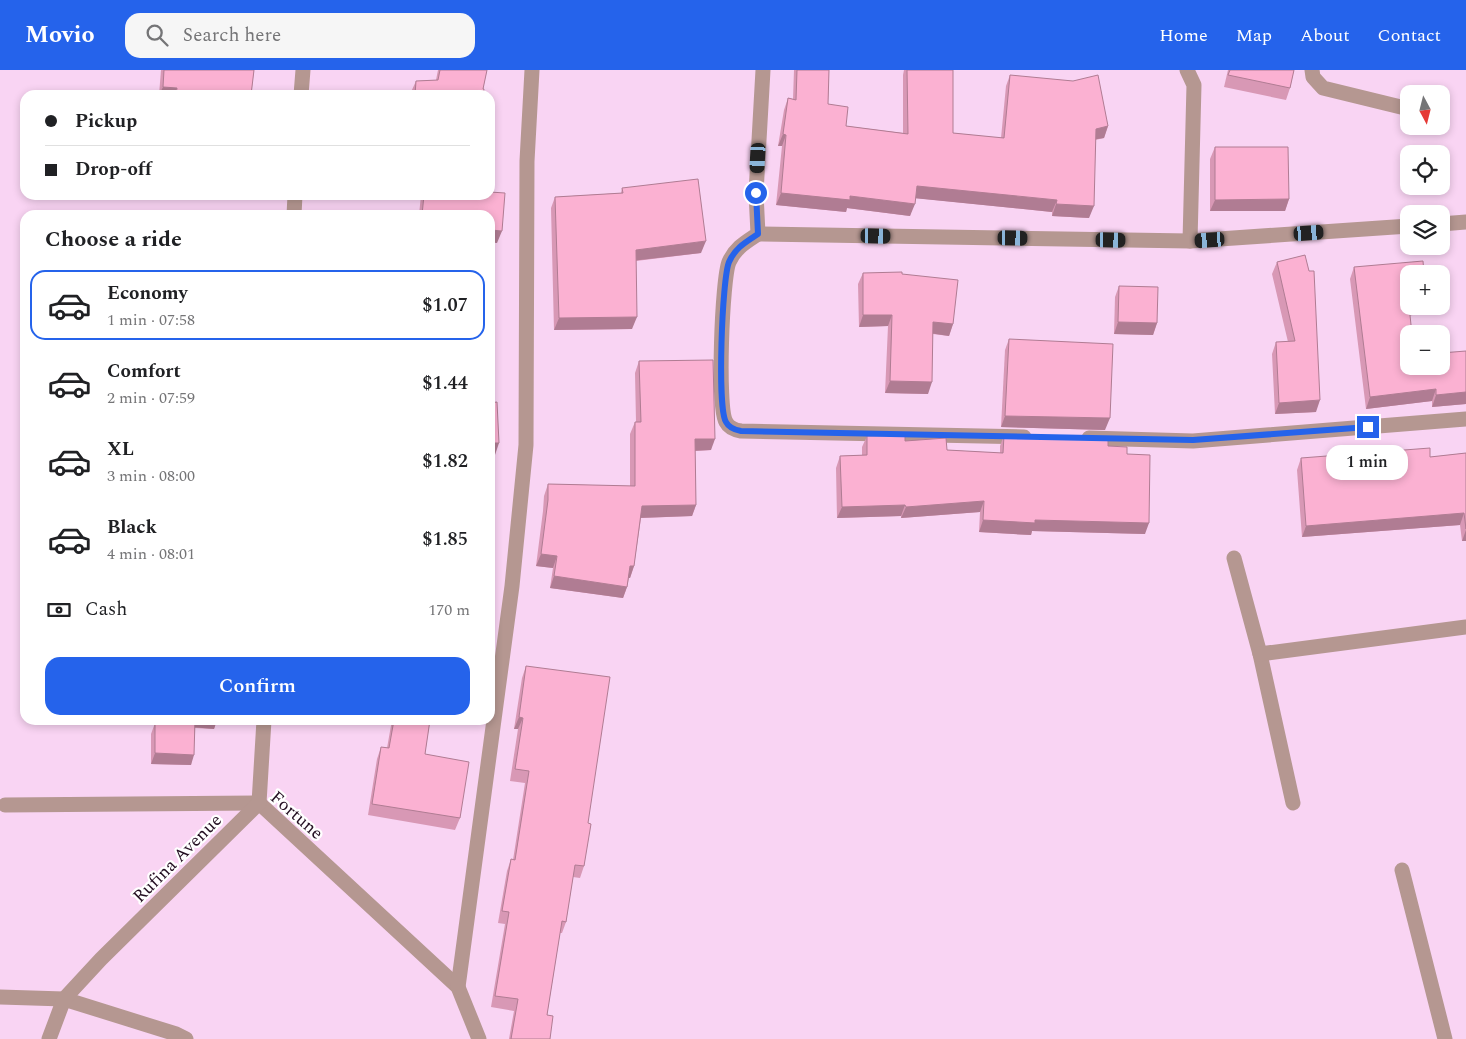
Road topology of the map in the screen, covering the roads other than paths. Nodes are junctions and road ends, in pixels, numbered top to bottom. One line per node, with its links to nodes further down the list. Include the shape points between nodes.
1 (302, 70): 6 (street)
2 (532, 70): 19 (street, via 527,161 526,445)
3 (763, 70): 11 (street, via 756,193)
4 (1187, 70): 12 (street, via 1194,86)
5 (1312, 70): 7 (street, via 1313,77 1323,88)
6 (301, 90)
7 (1400, 107)
8 (1466, 222): 9 (street)
9 (1450, 223)
10 (1400, 227): 12 (street)
11 (758, 234): 12 (street); 14 (street, via 738,247 728,264 721,326 722,406 725,421 733,429)
12 (1190, 241)
13 (1466, 419): 15 (street, via 1193,440)
14 (1036, 437)
15 (1075, 438)
16 (1234, 558): 18 (street)
17 (1466, 626): 18 (street)
18 (1260, 654): 23 (street)
19 (495, 712)
20 (264, 725): 22 (street)
21 (493, 725): 26 (street)
22 (259, 803): 24 (street, Fortune); 26 (street, Fortune); 28 (street, Rufina Avenue)
23 (1293, 803)
24 (5, 805)
25 (1402, 870): 32 (street)
26 (458, 987): 31 (street, Fortune)
27 (0, 997): 28 (street)
28 (64, 999): 29 (street); 30 (street)
29 (49, 1039)
30 (186, 1039)
31 (479, 1039)
32 (1445, 1039)

